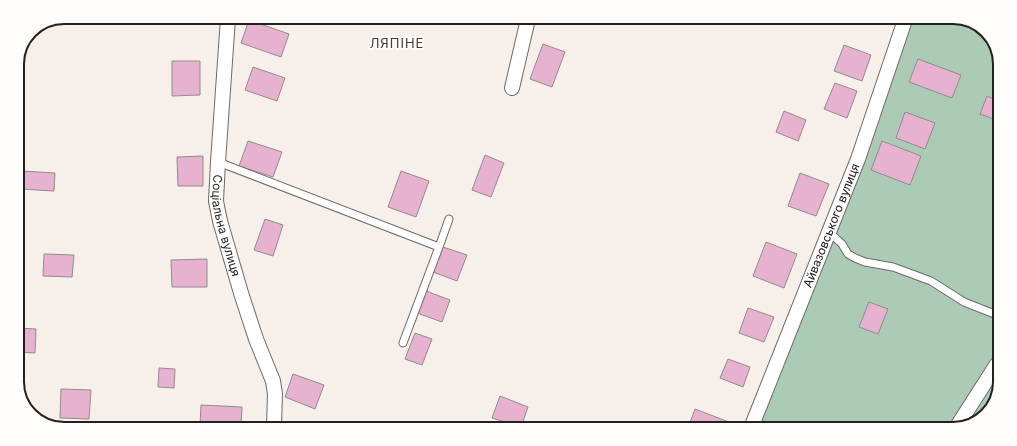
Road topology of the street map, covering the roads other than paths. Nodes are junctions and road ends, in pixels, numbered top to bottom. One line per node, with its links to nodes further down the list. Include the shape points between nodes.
1 (228, 24): 5 (street, Соціальна вулиця)
2 (527, 24): 4 (street)
3 (904, 24): 7 (street, Айвазовського вулиця, via 858,159)
4 (512, 88)
5 (218, 162): 8 (lane); 12 (street, Соціальна вулиця, via 216,202 220,221 256,339 274,381)
6 (449, 219): 8 (lane)
7 (829, 232): 9 (lane, via 848,254 855,258 893,267 931,281 964,302); 13 (street, Айвазовського вулиця)
8 (439, 247): 10 (lane)
9 (993, 313)
10 (403, 343)
11 (993, 370): 14 (street)
12 (274, 422)
13 (753, 422)
14 (960, 422)

